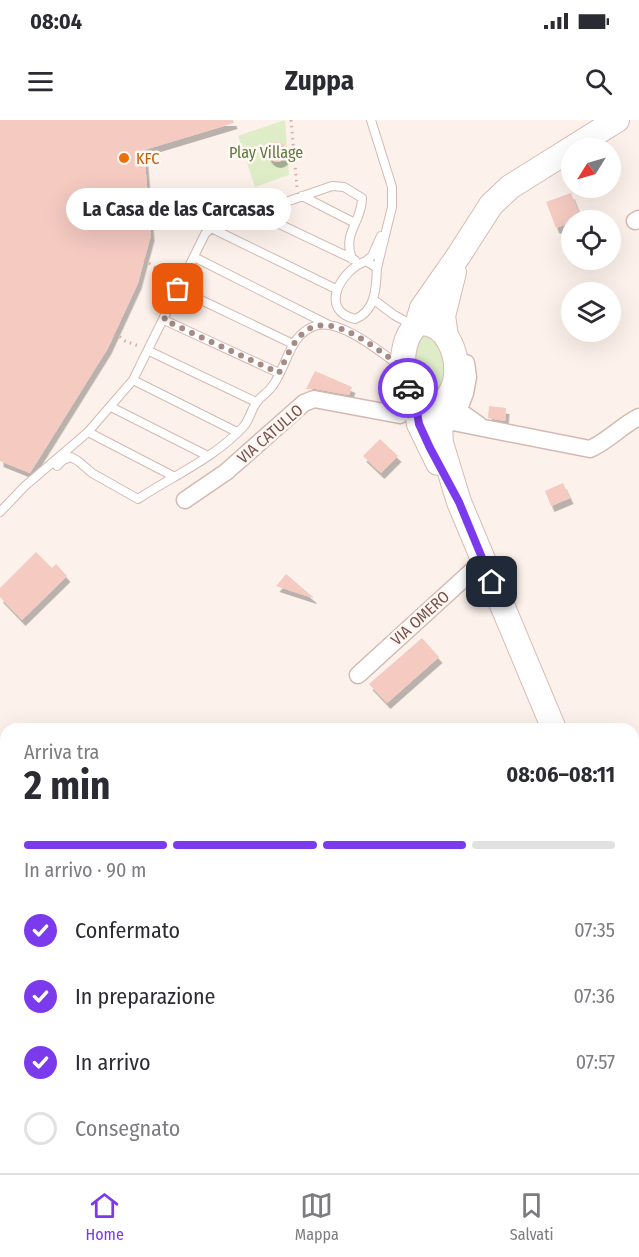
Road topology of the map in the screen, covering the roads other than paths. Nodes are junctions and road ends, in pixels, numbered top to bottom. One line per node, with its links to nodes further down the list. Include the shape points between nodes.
1 (369, 120): 6 (lane, via 392,188 392,207)
2 (617, 120): 8 (main road, via 510,187 491,205)
3 (302, 196): 4 (lane); 5 (lane); 5 (lane, via 332,186 355,192 362,198 362,208)
4 (254, 212): 7 (lane); 10 (lane)
5 (355, 223): 10 (lane, via 348,248)
6 (386, 224): 10 (lane, via 372,256); 11 (lane)
7 (211, 228): 9 (lane); 13 (lane)
8 (459, 255): 18 (main road, via 422,308); 20 (main road, via 443,316)
9 (194, 257): 12 (lane); 17 (lane)
10 (359, 261): 11 (lane); 13 (lane)
11 (376, 268): 14 (lane)
12 (179, 287): 16 (lane); 21 (lane)
13 (336, 289): 15 (lane, via 340,310)
14 (374, 300): 15 (lane, via 359,318); 18 (lane)
15 (350, 317): 19 (lane)
16 (164, 320): 22 (lane); 23 (lane)
17 (328, 324): 19 (lane); 21 (lane, via 307,329)
18 (416, 326): 20 (main road, via 429,322); 25 (main road, via 405,342)
19 (359, 337): 25 (lane)
20 (447, 338): 28 (main road, via 456,376); 30 (street, via 466,362 468,377 459,409)
21 (293, 344): 23 (lane)
22 (149, 351): 24 (lane); 26 (lane)
23 (279, 373): 26 (lane, via 272,388)
24 (133, 380): 27 (lane); 32 (lane)
25 (408, 383): 28 (main road, via 423,408); 35 (street, VIA CATULLO, via 397,396 400,414 314,399 304,403 226,472); 37 (main road, via 419,424)
26 (256, 402): 32 (lane, via 246,424)
27 (111, 407): 31 (lane); 33 (lane)
28 (441, 417): 30 (street); 37 (main road, via 441,443)
29 (639, 417): 30 (street, via 590,449)
30 (484, 429)
31 (88, 432): 34 (lane); 36 (lane)
32 (237, 432): 33 (lane)
33 (208, 456): 34 (lane)
34 (173, 476): 36 (lane, via 138,499 70,458 28,490)
35 (185, 500)
36 (3, 502): 38 (lane)
37 (459, 502): 39 (main road)
38 (0, 512)
39 (483, 561): 40 (street, VIA OMERO); 41 (main road)
40 (358, 675)
41 (551, 723)

